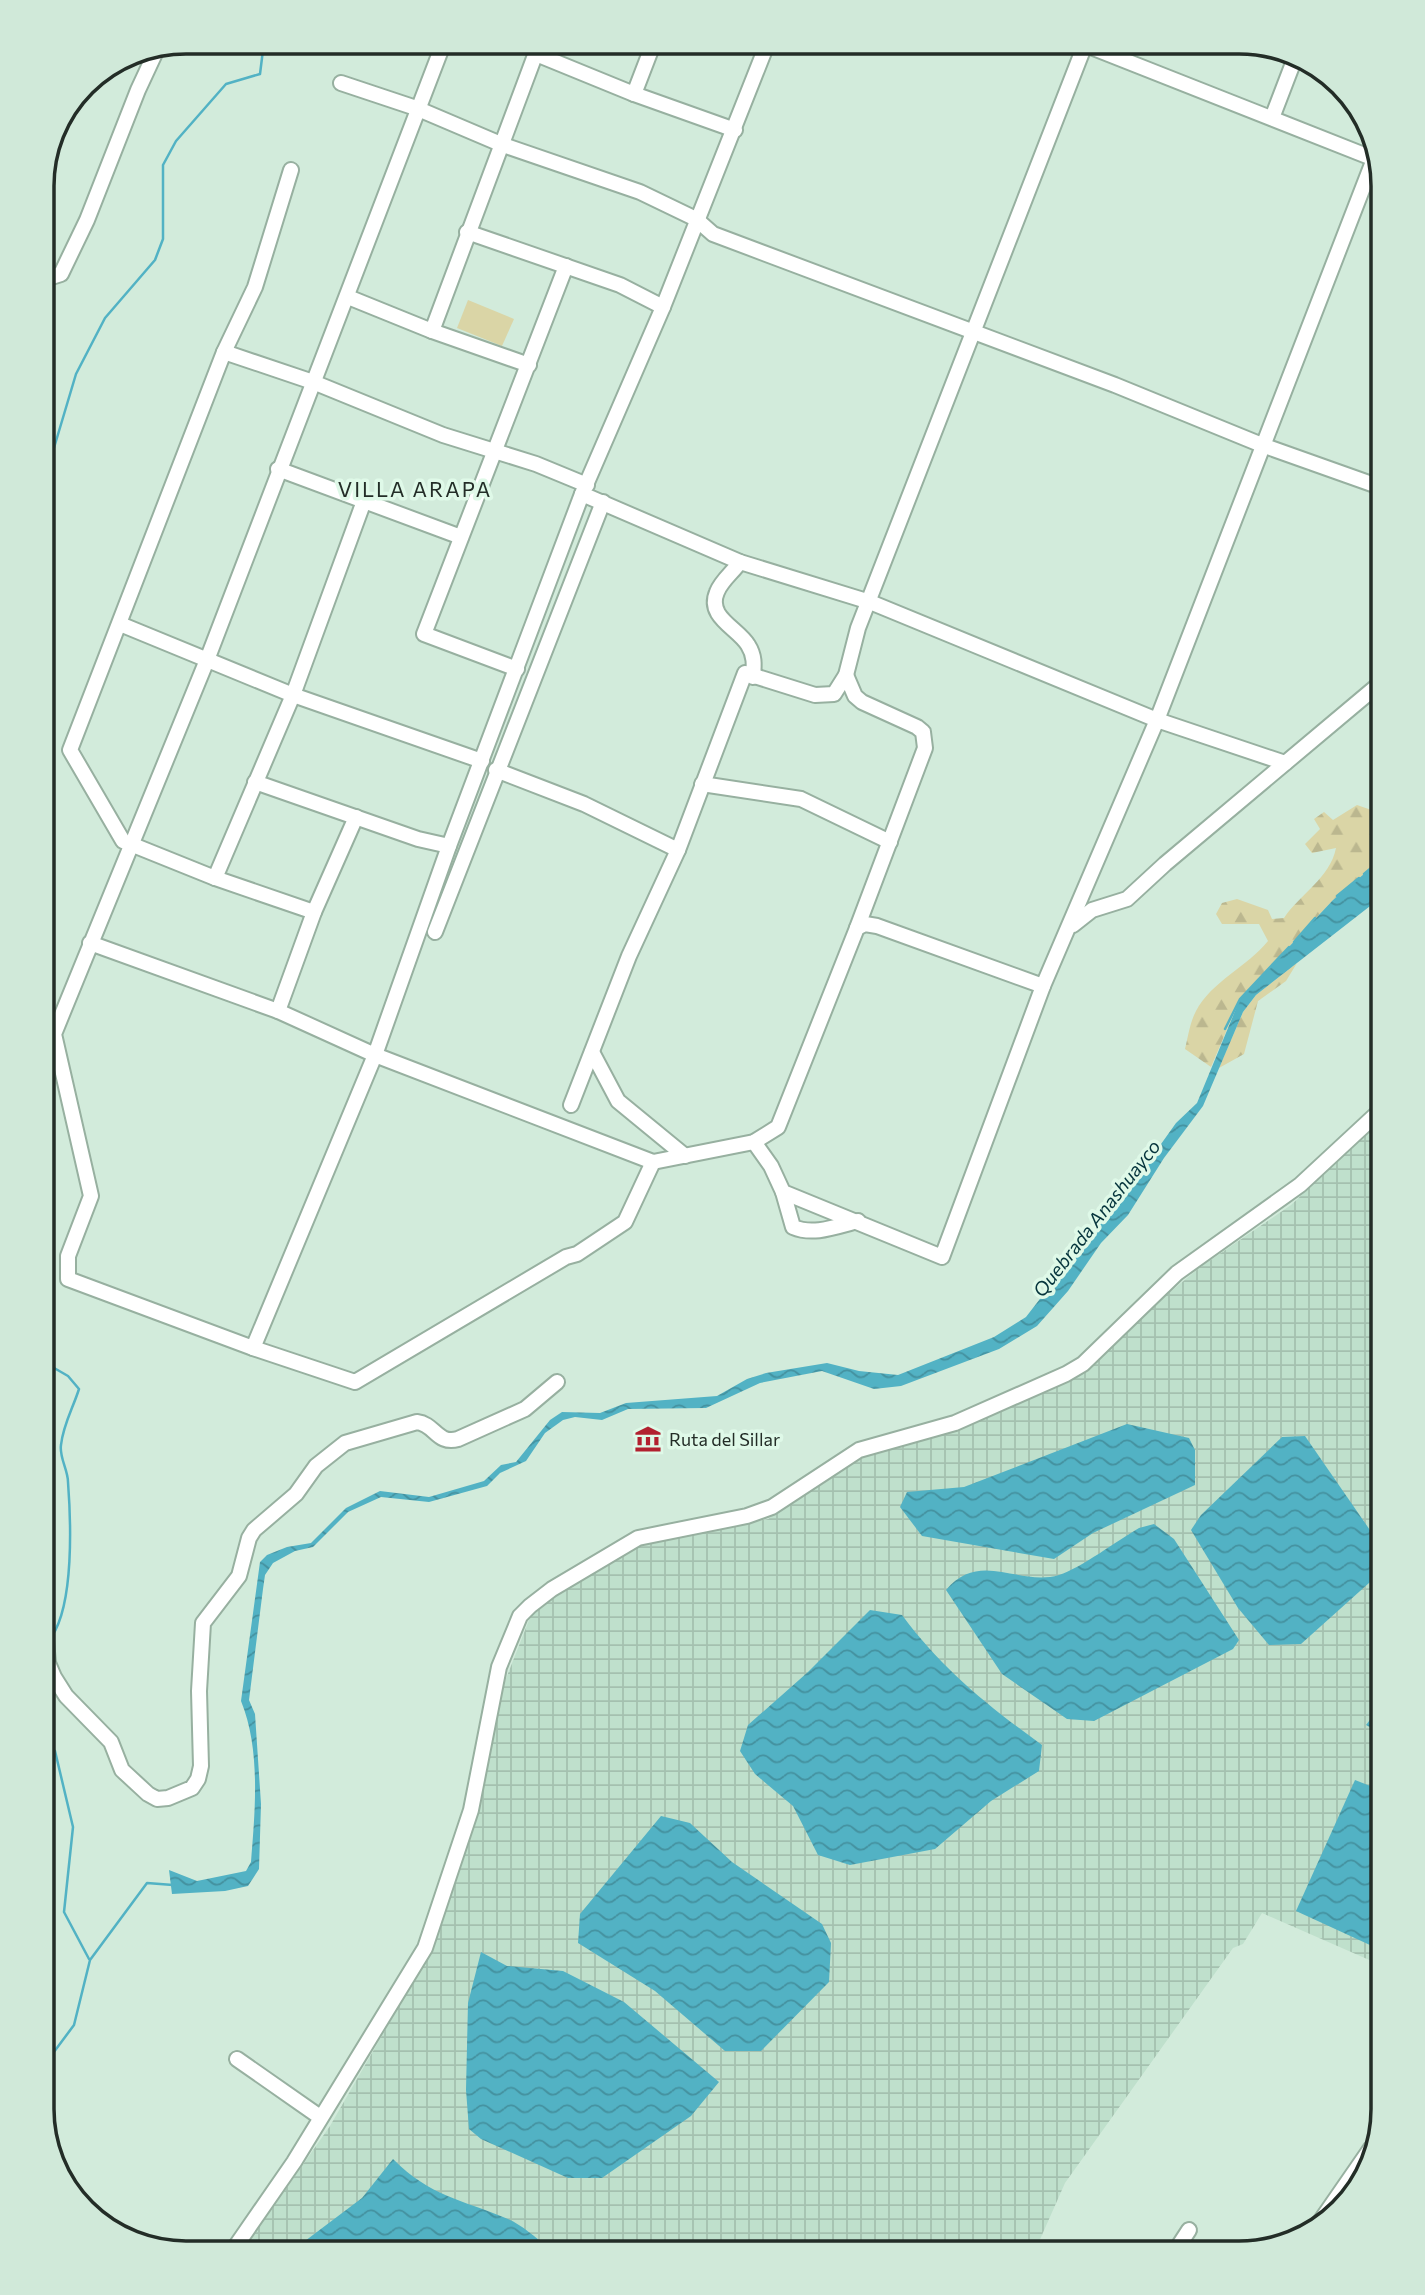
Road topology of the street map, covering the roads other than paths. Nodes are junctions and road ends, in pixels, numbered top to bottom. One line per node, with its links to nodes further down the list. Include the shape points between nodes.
1 (438, 55): 12 (street)
2 (535, 55): 15 (street)
3 (553, 55): 11 (street)
4 (649, 55): 11 (street)
5 (763, 55): 14 (street)
6 (1078, 55): 26 (street)
7 (1113, 55): 13 (street)
8 (152, 59): 22 (street, via 87,220 61,274)
9 (1292, 66): 13 (street)
10 (341, 83): 12 (street)
11 (634, 94): 14 (street)
12 (416, 108): 15 (street); 23 (street)
13 (1272, 118): 16 (street)
14 (735, 130): 19 (street)
15 (503, 145): 19 (street, via 640,192); 20 (street)
16 (1366, 153)
17 (1370, 169): 30 (street)
18 (291, 170): 27 (street, via 255,287)
19 (696, 219): 24 (street); 26 (street, via 713,234)
20 (467, 232): 21 (street); 25 (street)
21 (566, 266): 24 (street, via 620,285); 28 (street)
22 (55, 276)
23 (348, 297): 25 (street); 29 (street)
24 (663, 307): 34 (street)
25 (432, 331): 28 (street)
26 (973, 332): 30 (street); 39 (street)
27 (224, 352): 29 (street); 40 (street)
28 (529, 365): 31 (street)
29 (313, 382): 31 (street); 32 (street)
30 (1262, 445): 33 (street); 47 (street)
31 (494, 451): 34 (street); 37 (street)
32 (278, 469): 35 (street); 41 (street)
33 (1371, 484)
34 (584, 489): 36 (street); 42 (street)
35 (364, 501): 37 (street); 46 (street)
36 (603, 502): 38 (street); 50 (street)
37 (461, 537): 42 (street, via 424,634)
38 (740, 562): 39 (street); 44 (street, via 715,600 721,617 748,645 754,659)
39 (870, 602): 43 (street); 47 (street)
40 (120, 624): 41 (street); 55 (street, via 70,750)
41 (207, 660): 46 (street); 55 (street)
42 (517, 669): 48 (street)
43 (846, 675): 44 (street, via 834,694 826,696); 54 (street, via 862,702 923,732 925,748)
44 (753, 677): 52 (street, via 745,673)
45 (1371, 691): 49 (street)
46 (293, 695): 48 (street); 51 (street)
47 (1157, 720): 49 (street); 61 (street)
48 (482, 761): 56 (street)
49 (1285, 763): 61 (street, via 1127,899 1092,910)
50 (496, 770): 57 (street, via 584,804); 62 (street)
51 (255, 782): 53 (street); 58 (street)
52 (702, 785): 54 (street, via 801,799); 57 (street)
53 (356, 817): 56 (street); 59 (street)
54 (890, 842): 60 (street)
55 (129, 844): 58 (street); 63 (street)
56 (449, 846): 69 (street)
57 (678, 850): 68 (street, via 629,956)
58 (215, 878): 59 (street)
59 (314, 912): 65 (street)
60 (857, 928): 64 (street, via 877,926); 72 (street, via 778,1126)
61 (1070, 928): 64 (street)
62 (435, 932)
63 (90, 943): 65 (street); 66 (street)
64 (1044, 986): 76 (street, via 942,1257)
65 (278, 1011): 69 (street)
66 (55, 1033)
67 (55, 1036): 77 (street, via 91,1196 68,1256 68,1279)
68 (592, 1052): 70 (street); 73 (street, via 618,1101)
69 (375, 1055): 74 (street); 77 (street)
70 (571, 1105)
71 (1371, 1119): 81 (street, via 1300,1185 1177,1273 1083,1364 1066,1374 955,1423 859,1450 772,1507 638,1538 530,1606 520,1616 499,1667 471,1810 425,1948)
72 (754, 1142): 73 (street); 75 (street)
73 (685, 1156): 74 (street)
74 (653, 1162): 77 (street, via 625,1222 355,1382)
75 (783, 1192): 76 (street); 76 (street, via 793,1227 802,1231)
76 (859, 1221)
77 (253, 1348)
78 (557, 1382): 79 (street, via 525,1409 458,1439 440,1438 418,1422 345,1443 254,1530 239,1576 203,1623 201,1766 192,1788 158,1799 122,1770 111,1742 66,1696)
79 (54, 1674)
80 (237, 2059): 81 (street)
81 (320, 2117): 85 (street)
82 (1354, 2172): 83 (street)
83 (1337, 2197)
84 (1189, 2230): 86 (street)
85 (239, 2240)
86 (1182, 2241)

